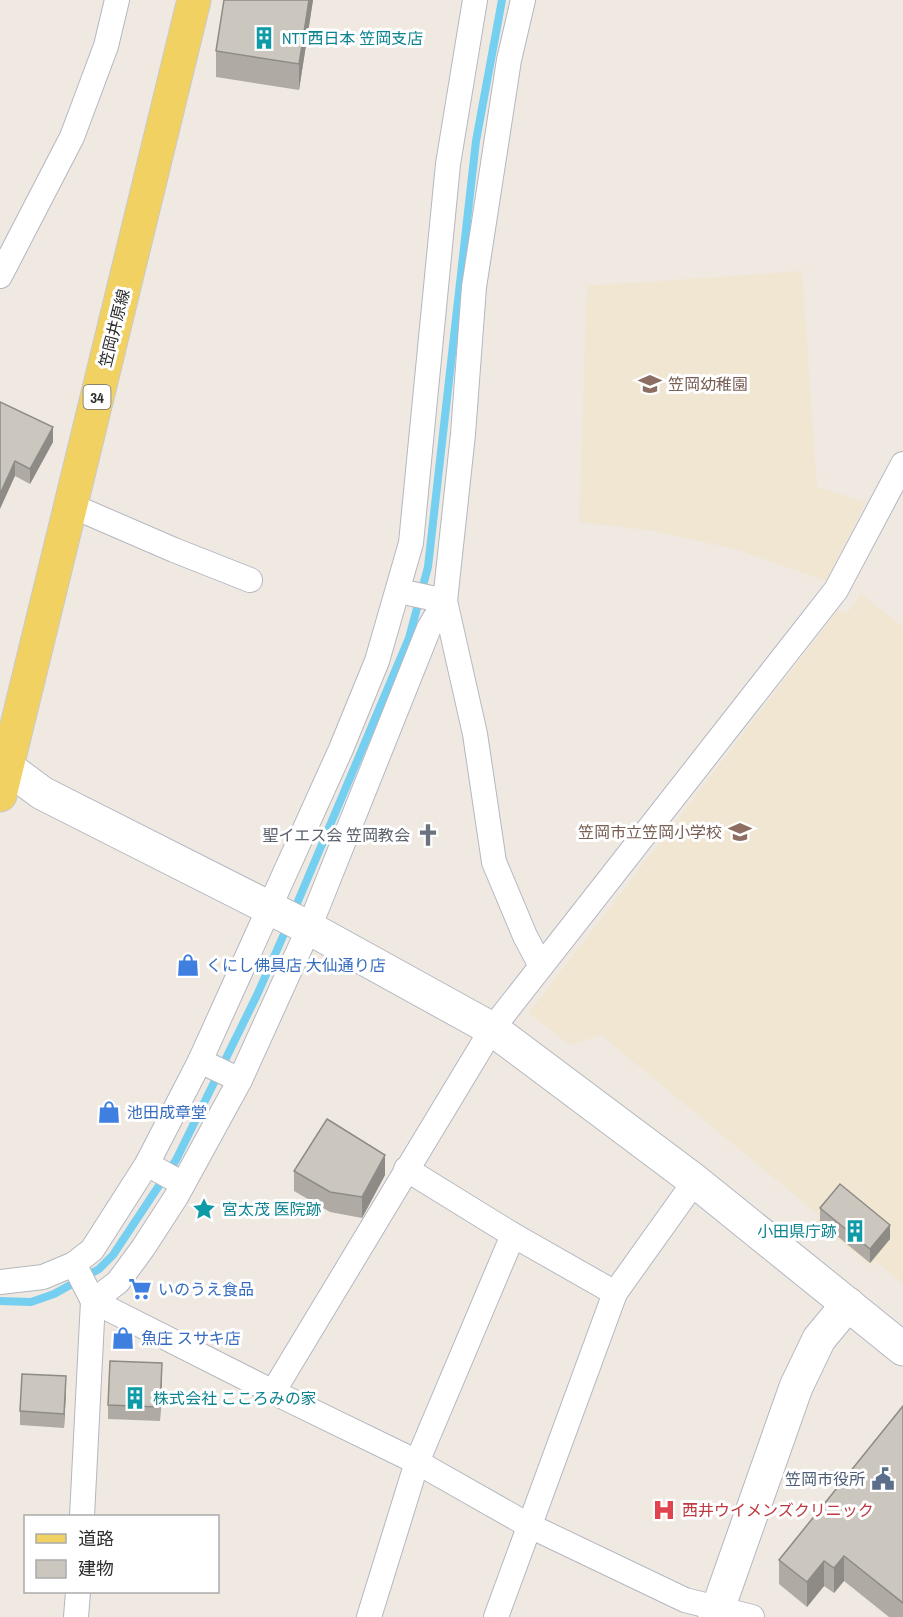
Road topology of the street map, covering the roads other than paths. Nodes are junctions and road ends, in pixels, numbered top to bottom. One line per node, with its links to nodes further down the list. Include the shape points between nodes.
1 (117, 0): 5 (street, via 106,46 72,137)
2 (194, 0): 9 (main road, 笠岡井原線 / 34)
3 (474, 0): 6 (street, via 448,164)
4 (523, 0): 6 (street)
5 (0, 276)
6 (456, 284): 7 (street); 7 (street)
7 (443, 432): 11 (street); 11 (street, via 411,543)
8 (903, 464): 15 (street, via 836,590)
9 (70, 505): 10 (street); 13 (main road, 笠岡井原線 / 34)
10 (250, 580)
11 (421, 596): 12 (street, via 377,661); 12 (street, via 429,628); 15 (street, via 475,734 494,862)
12 (358, 756): 14 (street); 14 (street)
13 (2, 775): 14 (street)
14 (288, 918): 16 (street); 17 (street); 17 (street)
15 (541, 966): 16 (street)
16 (492, 1029): 18 (street); 20 (street)
17 (219, 1070): 19 (street); 19 (street)
18 (406, 1169): 21 (street); 27 (street)
19 (164, 1173): 22 (street, via 92,1250); 22 (street, via 143,1248 118,1282)
20 (695, 1181): 24 (street); 25 (street)
21 (513, 1234): 24 (street); 28 (street)
22 (83, 1281): 23 (street, via 43,1277); 27 (street); 29 (street)
23 (0, 1282)
24 (615, 1293): 30 (street)
25 (848, 1304): 26 (street); 32 (street, via 819,1339 796,1387)
26 (903, 1349)
27 (273, 1392): 28 (street)
28 (417, 1462): 30 (street); 34 (street)
29 (82, 1515)
30 (528, 1525): 32 (street); 35 (street)
31 (78, 1593): 33 (street)
32 (717, 1613): 36 (street)
33 (76, 1617)
34 (369, 1617)
35 (496, 1617)
36 (752, 1617)

